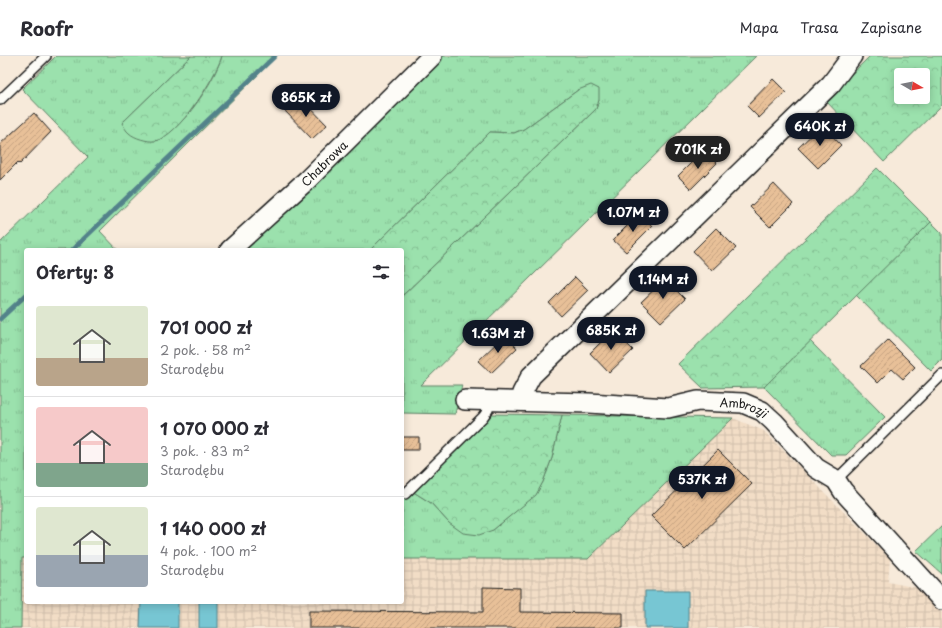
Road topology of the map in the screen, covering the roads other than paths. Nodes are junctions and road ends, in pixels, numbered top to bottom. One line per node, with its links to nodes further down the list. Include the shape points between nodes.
1 (46, 56): 4 (lane)
2 (432, 56): 5 (street, Chabrowa, via 307,180)
3 (852, 56): 9 (street, via 831,84 531,376 522,393)
4 (0, 100)
5 (232, 248)
6 (942, 375): 10 (lane)
7 (465, 400): 8 (street, Ambrozji)
8 (490, 401): 9 (street, Ambrozji); 11 (lane, via 484,418)
9 (522, 401): 10 (street, Ambrozji, via 668,408 698,401 743,403 762,411 816,468)
10 (836, 480): 12 (street, Ambrozji, via 843,491)
11 (405, 494)
12 (942, 600)

